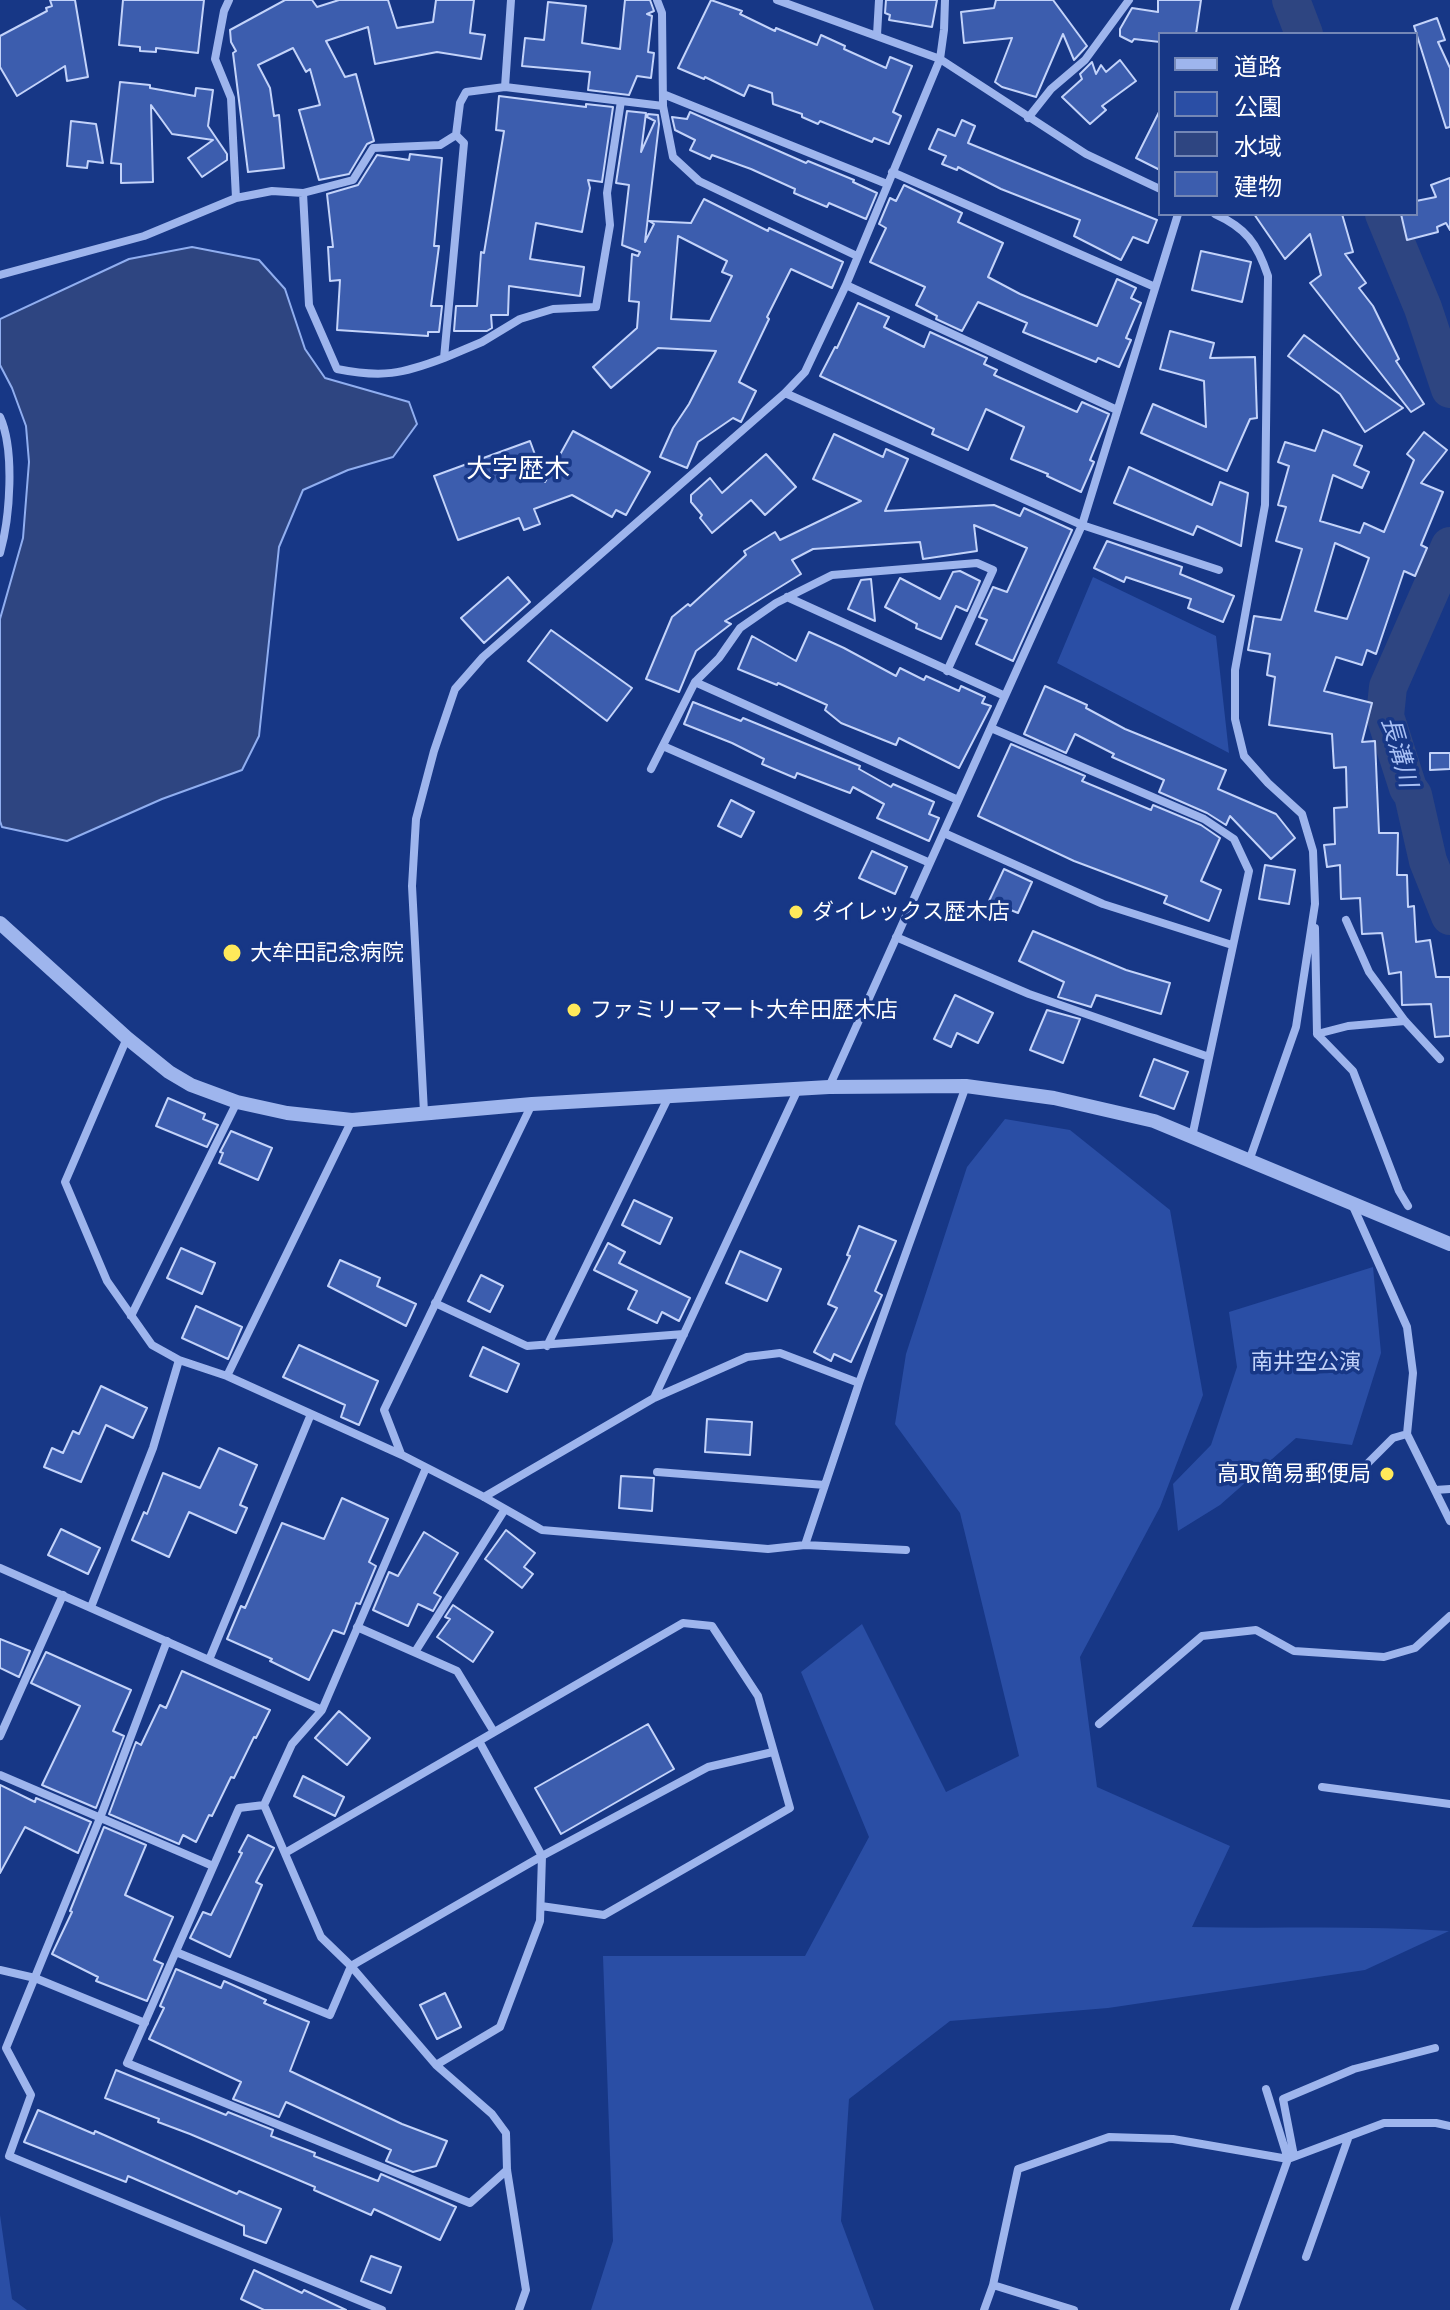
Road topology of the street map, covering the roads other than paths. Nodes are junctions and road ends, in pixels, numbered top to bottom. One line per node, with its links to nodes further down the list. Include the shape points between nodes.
1 (229, 0): 20 (street, via 215,59 231,98)
2 (511, 0): 10 (street)
3 (657, 0): 11 (street, via 662,13)
4 (777, 0): 8 (street)
5 (879, 0): 8 (street)
6 (945, 0): 9 (street)
7 (1129, 0): 14 (street, via 1085,60)
8 (877, 35): 9 (street)
9 (940, 59): 14 (street); 16 (street)
10 (505, 87): 12 (street); 15 (street, via 466,92)
11 (663, 94): 13 (street); 17 (street)
12 (621, 101): 13 (street); 27 (street, via 607,193 610,225 596,307 553,309 520,319)
13 (663, 106): 23 (street, via 673,157 699,181)
14 (1028, 118): 18 (street, via 1086,154)
15 (456, 135): 19 (street, via 440,145 373,148 353,180); 27 (street, via 464,143)
16 (892, 172): 17 (street); 26 (street)
17 (887, 184): 23 (street)
18 (1158, 188)
19 (303, 193): 20 (street, via 272,191); 27 (street, via 309,305 337,369 372,376)
20 (236, 198): 24 (street, via 144,236)
21 (1177, 216): 26 (street)
22 (1220, 216): 44 (street, via 1259,248 1268,276 1265,505 1235,670 1235,719 1244,756 1302,814 1313,851)
23 (857, 256): 25 (street)
24 (0, 275)
25 (846, 285): 28 (street, via 805,372); 29 (street)
26 (1155, 287): 29 (street)
27 (444, 358)
28 (785, 393): 31 (street); 60 (street, via 483,657 455,689 416,819 412,886)
29 (1117, 410): 31 (street)
30 (0, 417): 32 (street, via 6,430 9,486)
31 (1082, 525): 33 (street); 37 (street)
32 (0, 553)
33 (1219, 570)
34 (787, 597): 35 (street); 35 (street, via 832,575 977,563 993,570); 36 (street, via 740,628)
35 (947, 671): 37 (street)
36 (695, 682): 39 (street); 41 (street)
37 (1005, 696): 38 (street)
38 (991, 728): 41 (street); 48 (street, via 1204,819 1234,839 1249,871)
39 (663, 746): 40 (street); 43 (street)
40 (651, 769)
41 (958, 800): 42 (street)
42 (944, 833): 43 (street); 48 (street, via 1103,904)
43 (930, 863): 47 (street)
44 (1315, 904): 50 (street); 63 (street, via 1296,1027)
45 (1346, 920): 49 (street, via 1369,972)
46 (1, 925): 51 (street)
47 (896, 937): 52 (street, via 1029,994); 55 (street)
48 (1232, 945): 52 (street)
49 (1405, 1021): 50 (street); 53 (street)
50 (1317, 1034): 65 (street, via 1353,1071)
51 (127, 1038): 58 (street, via 191,1085); 68 (street, via 65,1182 107,1281)
52 (1209, 1057): 62 (street)
53 (1440, 1059)
54 (966, 1086): 55 (street); 62 (street, via 1115,1110); 73 (street)
55 (829, 1087): 56 (street)
56 (798, 1089): 57 (street); 69 (street)
57 (669, 1096): 59 (street); 70 (street)
58 (237, 1102): 61 (street); 68 (street)
59 (532, 1104): 60 (street); 67 (street)
60 (424, 1112): 61 (street)
61 (352, 1120): 72 (street)
62 (1192, 1138): 63 (street)
63 (1249, 1161): 64 (street)
64 (1352, 1204): 66 (street); 76 (street, via 1407,1327 1413,1373)
65 (1408, 1206)
66 (1450, 1244)
67 (435, 1303): 70 (street, via 527,1346); 77 (street, via 384,1410)
68 (131, 1316): 71 (street, via 152,1345)
69 (684, 1334): 70 (street); 74 (street)
70 (547, 1346)
71 (179, 1360): 72 (street); 91 (street, via 153,1448)
72 (227, 1376): 75 (street)
73 (859, 1383): 74 (street, via 780,1353 747,1357); 81 (street)
74 (654, 1398): 84 (street)
75 (311, 1414): 77 (street); 96 (street)
76 (1407, 1434): 78 (street, via 1393,1438 1349,1482); 83 (street)
77 (402, 1455): 79 (street)
78 (1316, 1466)
79 (426, 1468): 84 (street); 93 (street)
80 (657, 1472): 81 (street)
81 (825, 1485): 87 (street)
82 (1450, 1489): 83 (street)
83 (1435, 1490): 86 (street)
84 (484, 1497): 85 (street)
85 (505, 1509): 87 (street, via 542,1530 768,1549); 95 (street)
86 (1450, 1521)
87 (805, 1545): 88 (street)
88 (906, 1550)
89 (0, 1568): 90 (street)
90 (63, 1595): 91 (street); 100 (street)
91 (91, 1607): 94 (street)
92 (1450, 1616): 98 (street, via 1415,1648 1384,1657 1294,1651 1256,1630 1202,1636)
93 (357, 1627): 95 (street); 97 (street)
94 (167, 1641): 96 (street); 107 (street)
95 (415, 1652): 99 (street, via 457,1671)
96 (209, 1660): 97 (street)
97 (322, 1710): 106 (street, via 292,1744)
98 (1099, 1724)
99 (494, 1732): 101 (street); 102 (street, via 683,1623 712,1626 758,1696)
100 (0, 1736)
101 (479, 1741): 108 (street); 109 (street)
102 (773, 1752): 109 (street, via 708,1767); 111 (street, via 790,1808 604,1915)
103 (0, 1775): 107 (street)
104 (1322, 1787): 105 (street)
105 (1450, 1804)
106 (264, 1805): 108 (street); 110 (street, via 239,1808)
107 (100, 1818): 110 (street); 115 (street)
108 (285, 1853): 113 (street, via 321,1937)
109 (542, 1856): 111 (street); 113 (street)
110 (213, 1866): 112 (street)
111 (541, 1906): 118 (street, via 500,2027)
112 (176, 1952): 113 (street, via 330,2015); 116 (street)
113 (351, 1966): 118 (street)
114 (0, 1970): 115 (street)
115 (35, 1978): 116 (street); 126 (street, via 6,2048 31,2095 9,2156)
116 (145, 2023): 123 (street, via 127,2063 455,2197 470,2203)
117 (1435, 2048): 122 (street, via 1354,2069 1283,2099)
118 (436, 2065): 123 (street, via 506,2133)
119 (1266, 2089): 122 (street)
120 (1450, 2126): 121 (street, via 1384,2123)
121 (1349, 2136): 122 (street); 124 (street)
122 (1291, 2157): 125 (street, via 1173,2139 1109,2137 1018,2169); 130 (street)
123 (507, 2170): 127 (street, via 526,2290)
124 (1306, 2257)
125 (993, 2285): 128 (street); 129 (street)
126 (382, 2310)
127 (519, 2310)
128 (984, 2310)
129 (1074, 2310)
130 (1234, 2310)

